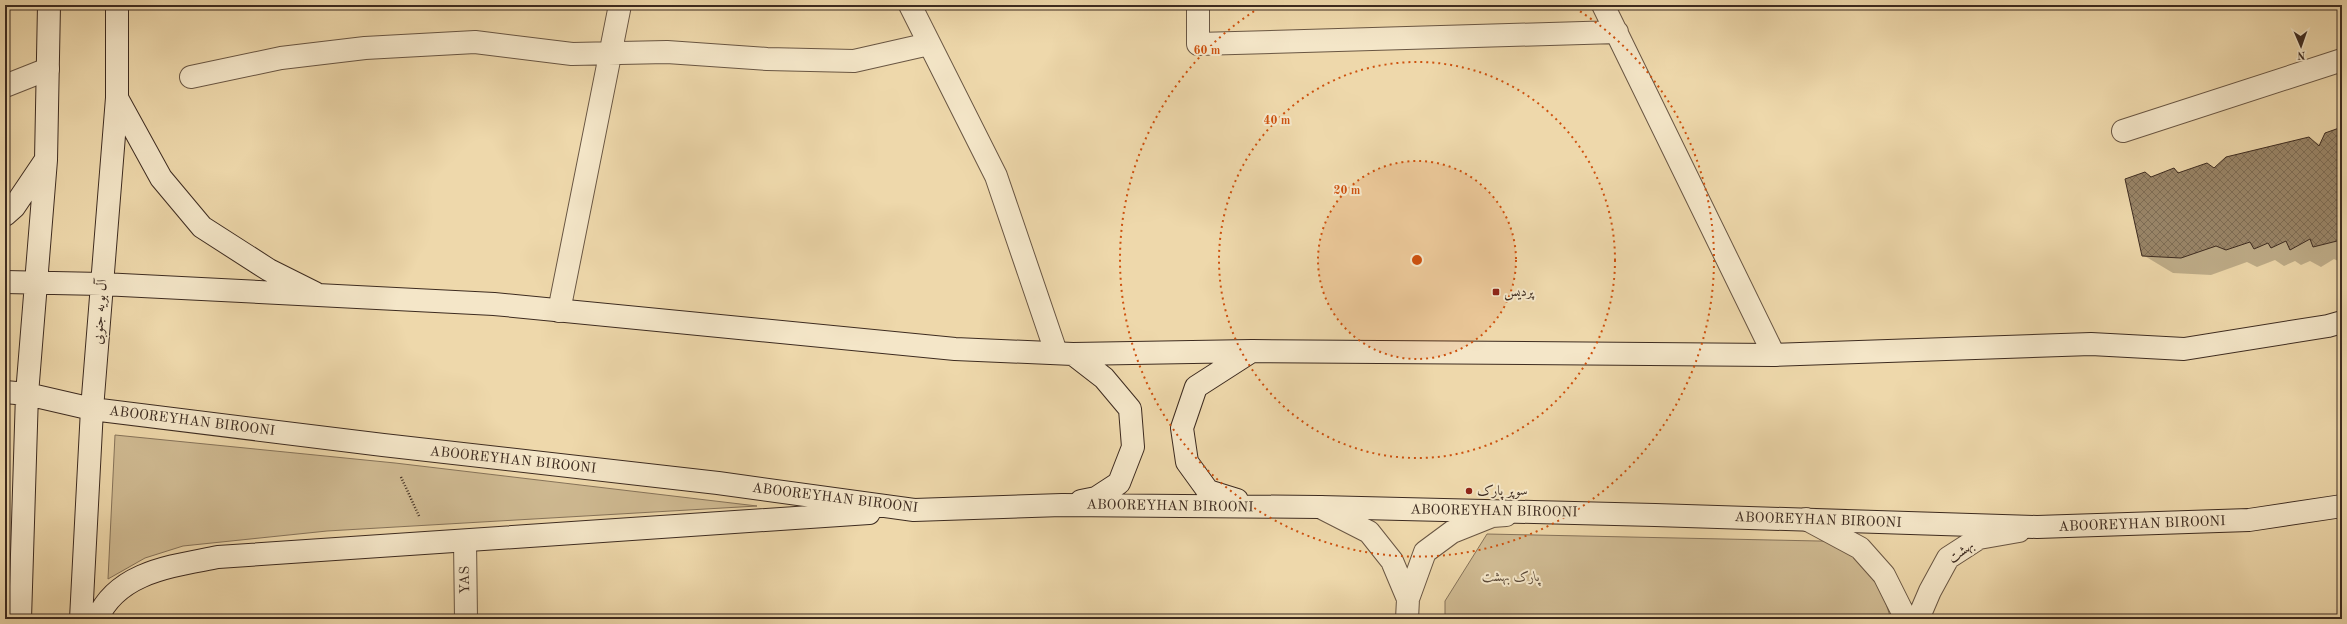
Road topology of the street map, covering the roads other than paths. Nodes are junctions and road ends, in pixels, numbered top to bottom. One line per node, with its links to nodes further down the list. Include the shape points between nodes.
1 (49, 5): 11 (main road)
2 (117, 5): 14 (main road, آل بویه جنوبی)
3 (620, 5): 9 (main road)
4 (910, 5): 8 (main road)
5 (1198, 5): 7 (main road, via 1198,44)
6 (1603, 5): 7 (main road)
7 (1616, 32): 26 (main road)
8 (929, 44): 9 (main road, via 854,61 767,59 667,52); 25 (main road, via 996,176)
9 (610, 53): 12 (main road, via 572,54 467,42 365,48 281,58); 22 (main road)
10 (2342, 60): 15 (main road)
11 (48, 69): 13 (main road); 16 (main road)
12 (192, 77)
13 (5, 86)
14 (117, 98): 20 (main road, آل بویه جنوبی); 21 (main road, via 161,178 202,227 269,270)
15 (2123, 131)
16 (46, 160): 17 (main road, via 14,207); 19 (main road)
17 (5, 215)
18 (5, 282): 19 (main road)
19 (36, 283): 20 (main road); 28 (main road)
20 (102, 284): 21 (main road); 29 (main road, آل بویه جنوبی)
21 (321, 297): 22 (main road, via 494,304)
22 (559, 311): 25 (main road, via 955,349)
23 (2342, 322): 26 (main road, via 2184,349 2091,344 2021,345)
24 (1252, 351): 25 (main road); 26 (main road); 32 (main road, via 1196,386 1182,428 1187,462 1208,491)
25 (1065, 353): 30 (main road, via 1104,378 1130,409 1134,447 1119,483 1096,498)
26 (1774, 355)
27 (5, 392): 28 (main road, ABOOREYHAN BIROONI)
28 (27, 394): 29 (main road, ABOOREYHAN BIROONI); 40 (main road)
29 (92, 409): 34 (main road, ABOOREYHAN BIROONI, via 718,483); 41 (main road, آل بویه جنوبی)
30 (1062, 505): 32 (main road, ABOOREYHAN BIROONI); 34 (main road, ABOOREYHAN BIROONI)
31 (2342, 506): 37 (main road, ABOOREYHAN BIROONI, via 2249,520)
32 (1264, 507): 33 (main road, ABOOREYHAN BIROONI)
33 (1320, 507): 35 (main road, ABOOREYHAN BIROONI); 39 (main road, via 1369,532 1392,561)
34 (914, 510): 38 (main road)
35 (1538, 512): 36 (main road, ABOOREYHAN BIROONI); 39 (main road, via 1492,516 1452,532 1425,552)
36 (1806, 519): 37 (main road, ABOOREYHAN BIROONI); 44 (main road, via 1860,548 1884,575)
37 (2037, 527): 45 (main road, بهشت, via 1979,538 1948,558)
38 (465, 541): 42 (main road, via 218,557 160,569 125,583); 43 (main road, YAS)
39 (1407, 609)
40 (20, 619)
41 (81, 619)
42 (97, 619)
43 (466, 619)
44 (1906, 619)
45 (1918, 619)

